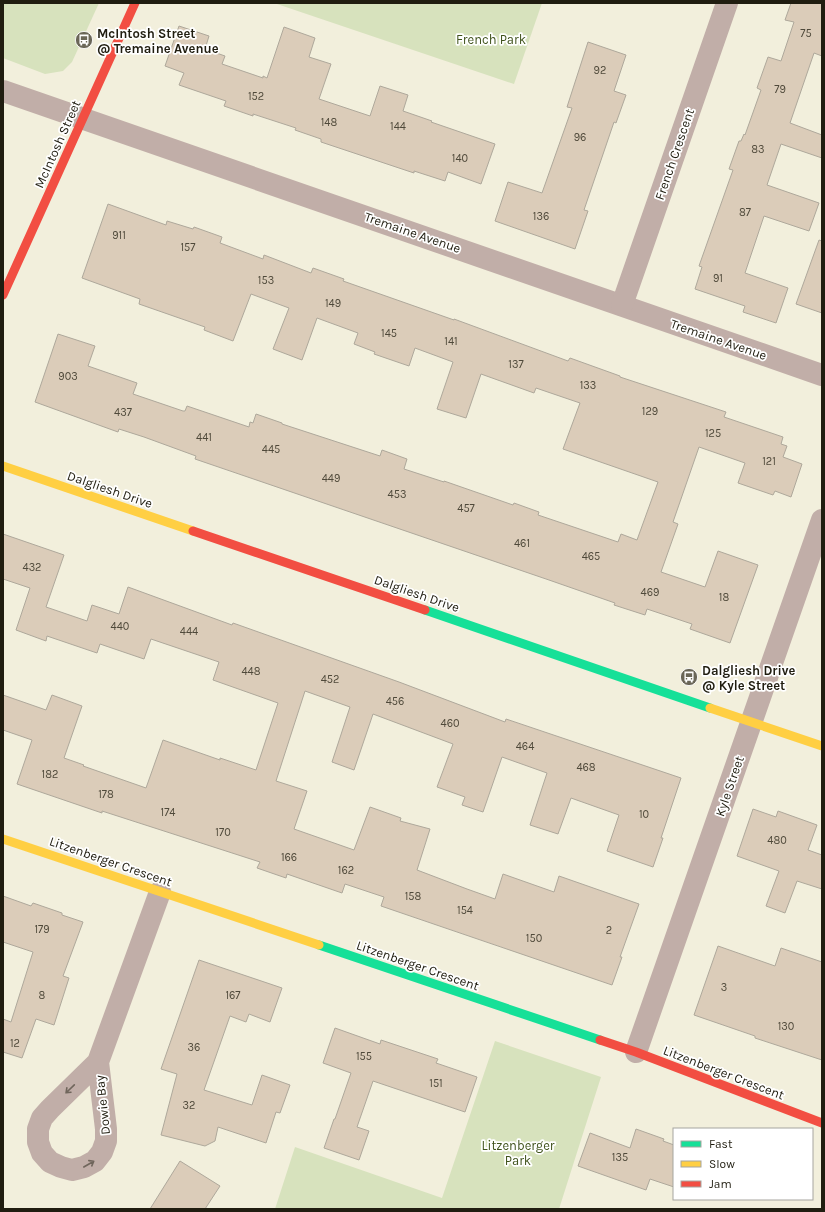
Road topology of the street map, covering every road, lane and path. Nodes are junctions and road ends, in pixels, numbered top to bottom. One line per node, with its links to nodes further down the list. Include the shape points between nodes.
1 (135, 3): 4 (street, McIntosh Street)
2 (727, 3): 6 (street, French Crescent)
3 (3, 91): 4 (street, Tremaine Avenue)
4 (82, 118): 5 (street, McIntosh Street); 6 (street, Tremaine Avenue)
5 (3, 295)
6 (622, 305): 7 (street, Tremaine Avenue)
7 (822, 375)
8 (3, 466): 10 (street, Dalgliesh Drive)
9 (822, 520): 10 (street, Kyle Street)
10 (752, 722): 11 (street, Dalgliesh Drive); 14 (street, Kyle Street)
11 (822, 746)
12 (3, 839): 13 (street, Litzenberger Crescent)
13 (160, 892): 14 (street, Litzenberger Crescent); 15 (street, Dowie Bay)
14 (636, 1052): 16 (street, Litzenberger Crescent)
15 (98, 1062): 15 (street, Dowie Bay, one-way to 15, via 42,1118 38,1129 38,1142 42,1153 50,1162 61,1168 72,1170 95,1161 106,1141)
16 (822, 1123)

